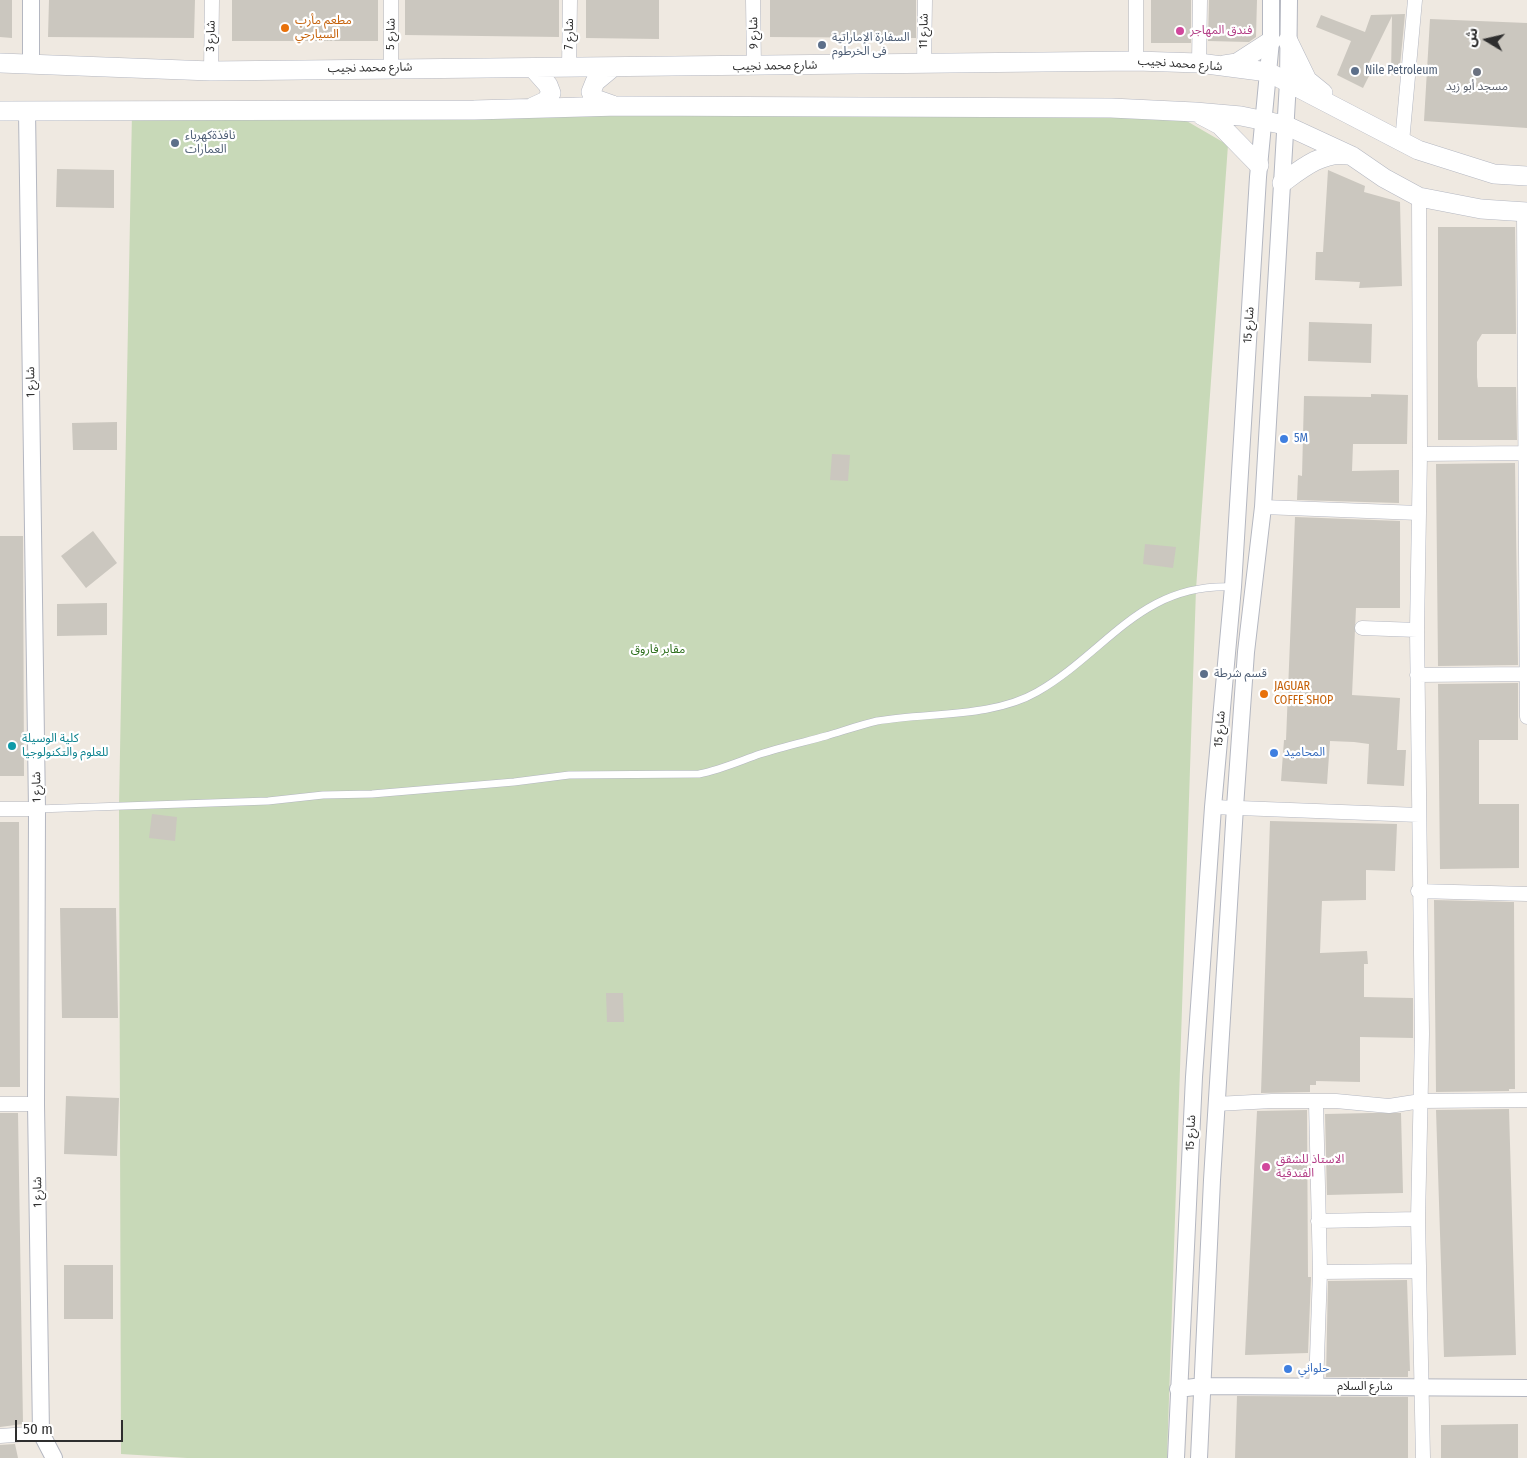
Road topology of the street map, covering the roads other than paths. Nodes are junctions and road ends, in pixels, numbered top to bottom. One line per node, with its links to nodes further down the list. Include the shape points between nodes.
1 (30, 0): 16 (street)
2 (212, 0): 23 (street, شارع 3)
3 (391, 0): 19 (street, شارع 5)
4 (570, 0): 21 (street, شارع 7)
5 (753, 0): 18 (street, شارع 9)
6 (925, 0): 15 (street, شارع 11)
7 (1136, 0): 13 (street)
8 (1200, 0): 17 (street)
9 (1271, 0): 12 (street, شارع 15)
10 (1289, 0): 12 (street, شارع 15)
11 (1415, 0): 34 (street)
12 (1280, 41): 17 (main road, via 1237,63); 24 (street, شارع 15); 25 (street, شارع 15); 31 (main road, via 1307,80)
13 (1136, 61): 15 (main road, شارع محمد نجيب); 17 (main road, شارع محمد نجيب)
14 (0, 63): 16 (main road, شارع محمد نجيب)
15 (924, 63): 18 (main road, شارع محمد نجيب)
16 (31, 64): 23 (main road, شارع محمد نجيب)
17 (1208, 65): 24 (main road, شارع محمد نجيب)
18 (754, 66): 22 (main road, شارع محمد نجيب)
19 (391, 68): 20 (main road, شارع محمد نجيب); 23 (main road, شارع محمد نجيب)
20 (533, 68): 21 (main road, شارع محمد نجيب); 27 (main road, via 551,93 546,102)
21 (569, 68): 22 (main road, شارع محمد نجيب)
22 (613, 68): 26 (main road, via 595,82 592,97 600,103)
23 (211, 71)
24 (1268, 72): 25 (main road, شارع محمد نجيب); 32 (street, شارع 15)
25 (1288, 82): 31 (main road, شارع محمد نجيب); 33 (street, شارع 15)
26 (619, 106): 27 (main road); 30 (main road, via 1112,108)
27 (532, 107): 29 (main road, via 474,110)
28 (0, 111): 29 (main road)
29 (27, 111): 54 (street, شارع 1)
30 (1195, 112): 32 (main road); 36 (main road, via 1220,125)
31 (1347, 114): 34 (main road, شارع محمد نجيب)
32 (1263, 119): 33 (main road); 36 (street, شارع 15)
33 (1285, 125): 35 (main road); 38 (street, شارع 15)
34 (1402, 142): 37 (main road, شارع محمد نجيب, via 1494,174)
35 (1352, 156): 38 (main road, via 1336,153 1325,156); 39 (main road)
36 (1259, 165): 45 (street, شارع 15)
37 (1527, 176)
38 (1282, 182): 43 (street, شارع 15)
39 (1419, 197): 40 (main road, via 1481,209); 42 (street)
40 (1526, 212): 41 (street)
41 (1526, 453): 42 (street); 48 (street)
42 (1420, 454): 44 (street)
43 (1263, 507): 44 (street); 52 (street, شارع 15, via 1246,652)
44 (1419, 513): 47 (street)
45 (1233, 588): 51 (street, شارع 15); 54 (lane, via 1196,589 1154,604 1046,686 1023,699 1003,705 877,721 699,774 569,775 268,801)
46 (1362, 628): 47 (street)
47 (1416, 630): 49 (street)
48 (1527, 674): 49 (street); 50 (street)
49 (1417, 675): 55 (street)
50 (1527, 717)
51 (1214, 807): 52 (street); 72 (street, شارع 15, via 1194,1076)
52 (1235, 808): 55 (street); 63 (street, شارع 15)
53 (0, 809): 54 (street)
54 (37, 809): 62 (street, شارع 1)
55 (1419, 815): 56 (street)
56 (1418, 891): 57 (street); 59 (street)
57 (1527, 894)
58 (1527, 1100): 59 (street)
59 (1421, 1101): 60 (street, via 1389,1106); 64 (street)
60 (1316, 1102): 63 (street); 65 (street)
61 (0, 1104): 62 (street)
62 (36, 1104): 73 (street, شارع 1)
63 (1216, 1104): 68 (street, شارع 15)
64 (1418, 1219): 65 (street); 66 (street)
65 (1318, 1221): 67 (street)
66 (1418, 1271): 67 (street); 70 (street)
67 (1320, 1272): 69 (street)
68 (1203, 1386): 69 (street, شارع السلام); 72 (street, شارع السلام); 77 (street, شارع 15)
69 (1316, 1387): 70 (street, شارع السلام)
70 (1422, 1387): 71 (street, شارع السلام); 78 (street)
71 (1527, 1388)
72 (1178, 1389): 76 (street, شارع 15)
73 (41, 1433): 74 (street); 75 (street)
74 (0, 1436)
75 (54, 1458)
76 (1176, 1458)
77 (1199, 1458)
78 (1423, 1458)

